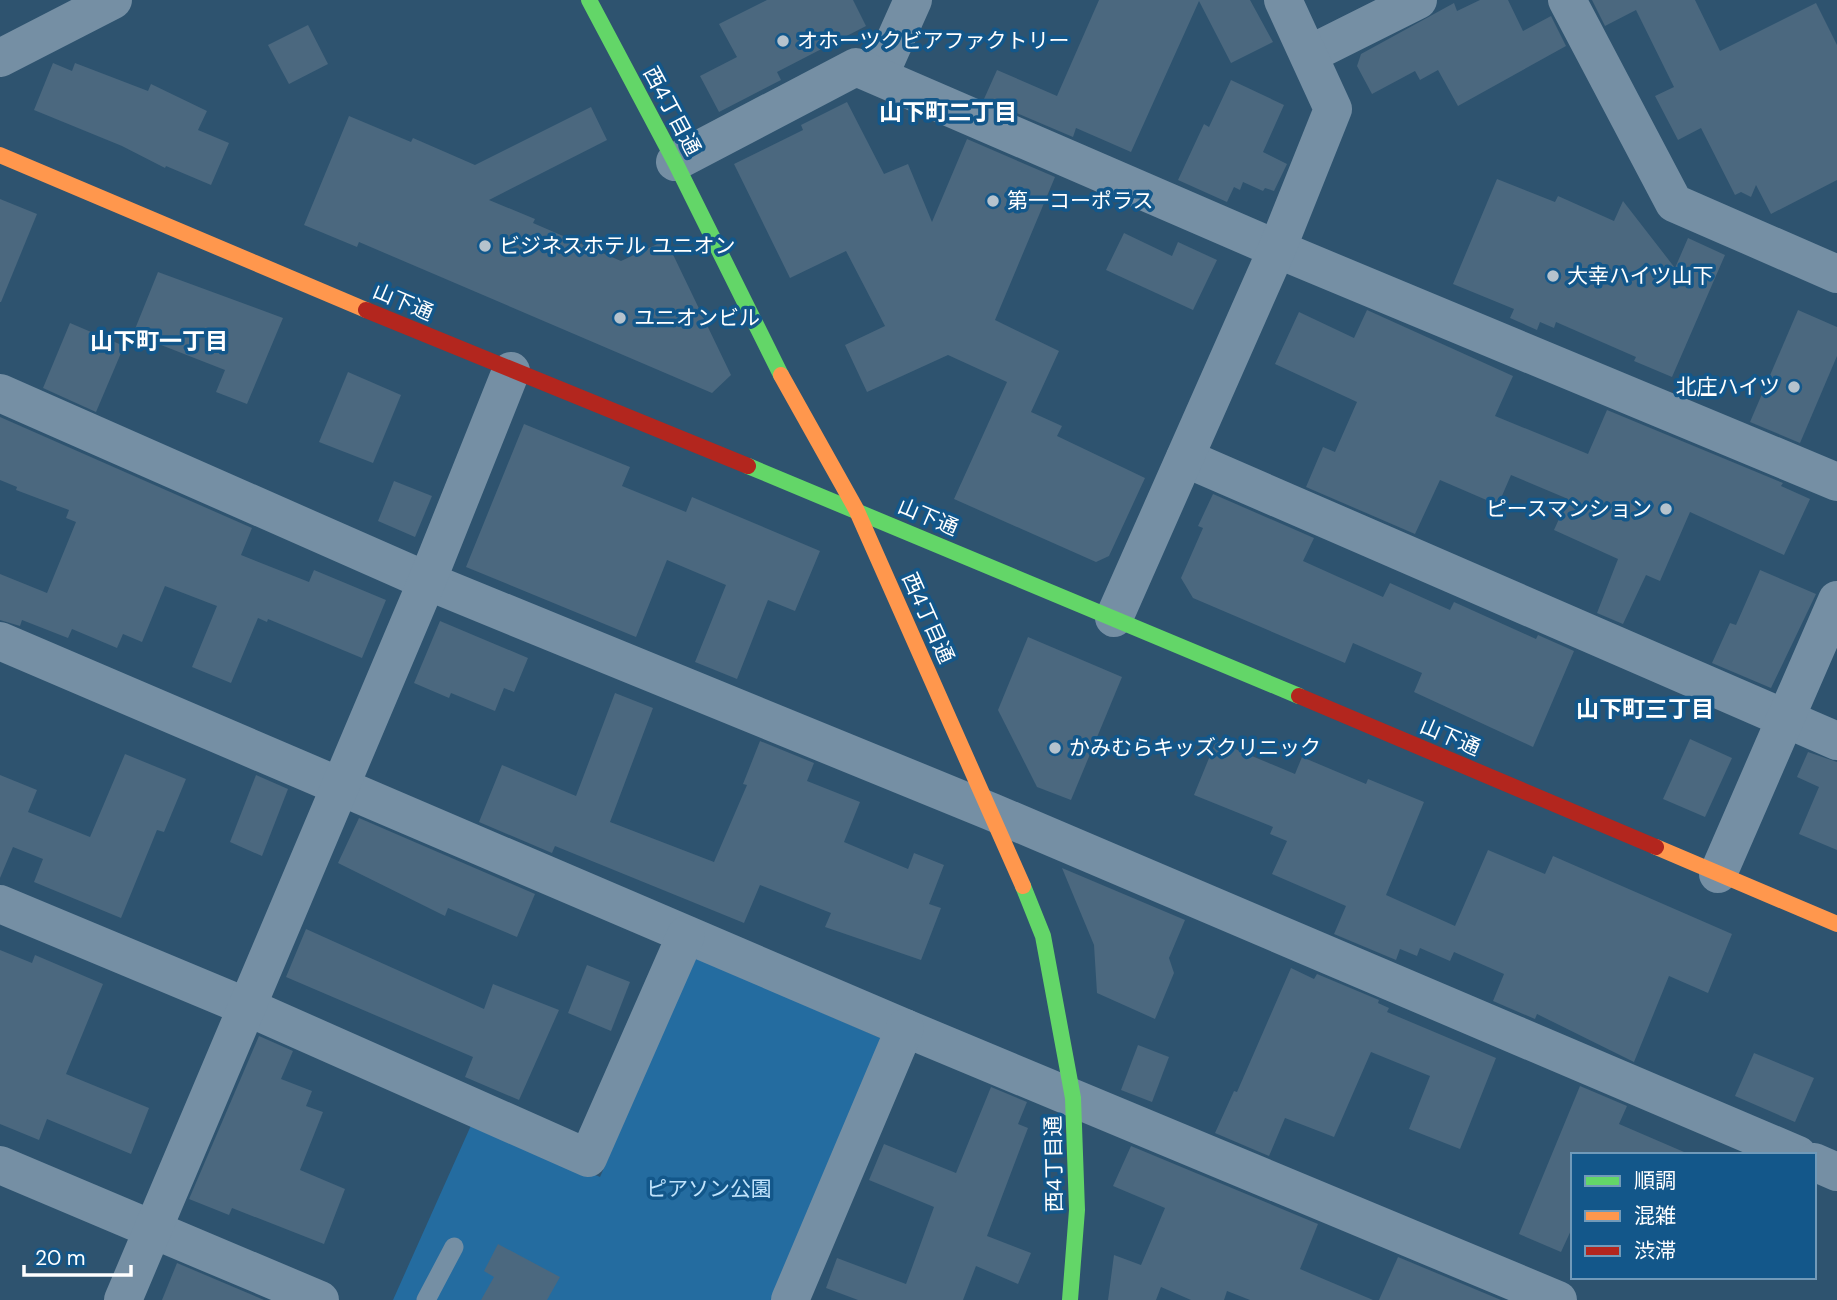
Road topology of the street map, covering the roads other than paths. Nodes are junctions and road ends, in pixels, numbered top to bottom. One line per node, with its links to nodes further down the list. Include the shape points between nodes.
1 (113, 0): 8 (street)
2 (589, 0): 11 (street, 西4丁目通)
3 (913, 0): 9 (street)
4 (1283, 0): 7 (street)
5 (1418, 0): 7 (street)
6 (1567, 0): 13 (street, via 1674,203)
7 (1310, 54): 12 (street, via 1332,109)
8 (0, 58)
9 (879, 76): 11 (street, via 856,67); 12 (street)
10 (0, 155): 14 (street, 山下通)
11 (675, 162): 18 (street, 西4丁目通, via 803,419)
12 (1277, 249): 16 (street); 17 (street)
13 (1837, 274)
14 (511, 370): 18 (street, 山下通); 19 (street)
15 (0, 393): 19 (street)
16 (1185, 458): 21 (street); 23 (street)
17 (1837, 482)
18 (856, 509): 21 (street, 山下通); 26 (street, 西4丁目通)
19 (426, 581): 25 (street); 26 (street)
20 (1837, 600): 23 (street)
21 (1114, 618): 27 (street, 山下通)
22 (0, 640): 25 (street)
23 (1786, 720): 24 (street); 27 (street)
24 (1837, 741)
25 (340, 785): 30 (street); 31 (street)
26 (992, 812): 33 (street, 西4丁目通, via 1043,936); 34 (street)
27 (1718, 874): 29 (street, 山下通)
28 (0, 904): 31 (street)
29 (1837, 924)
30 (686, 935): 31 (street, via 588,1158); 32 (street)
31 (247, 1007): 38 (street)
32 (905, 1028): 33 (street); 43 (street)
33 (1073, 1098): 44 (street, 西4丁目通, via 1077,1210); 45 (street)
34 (1793, 1153)
35 (1816, 1163): 37 (street)
36 (0, 1165): 38 (street)
37 (1837, 1171)
38 (152, 1229): 40 (street); 41 (street)
39 (453, 1247): 42 (lane)
40 (123, 1300)
41 (320, 1300)
42 (426, 1300)
43 (790, 1300)
44 (1070, 1300)
45 (1558, 1300)

